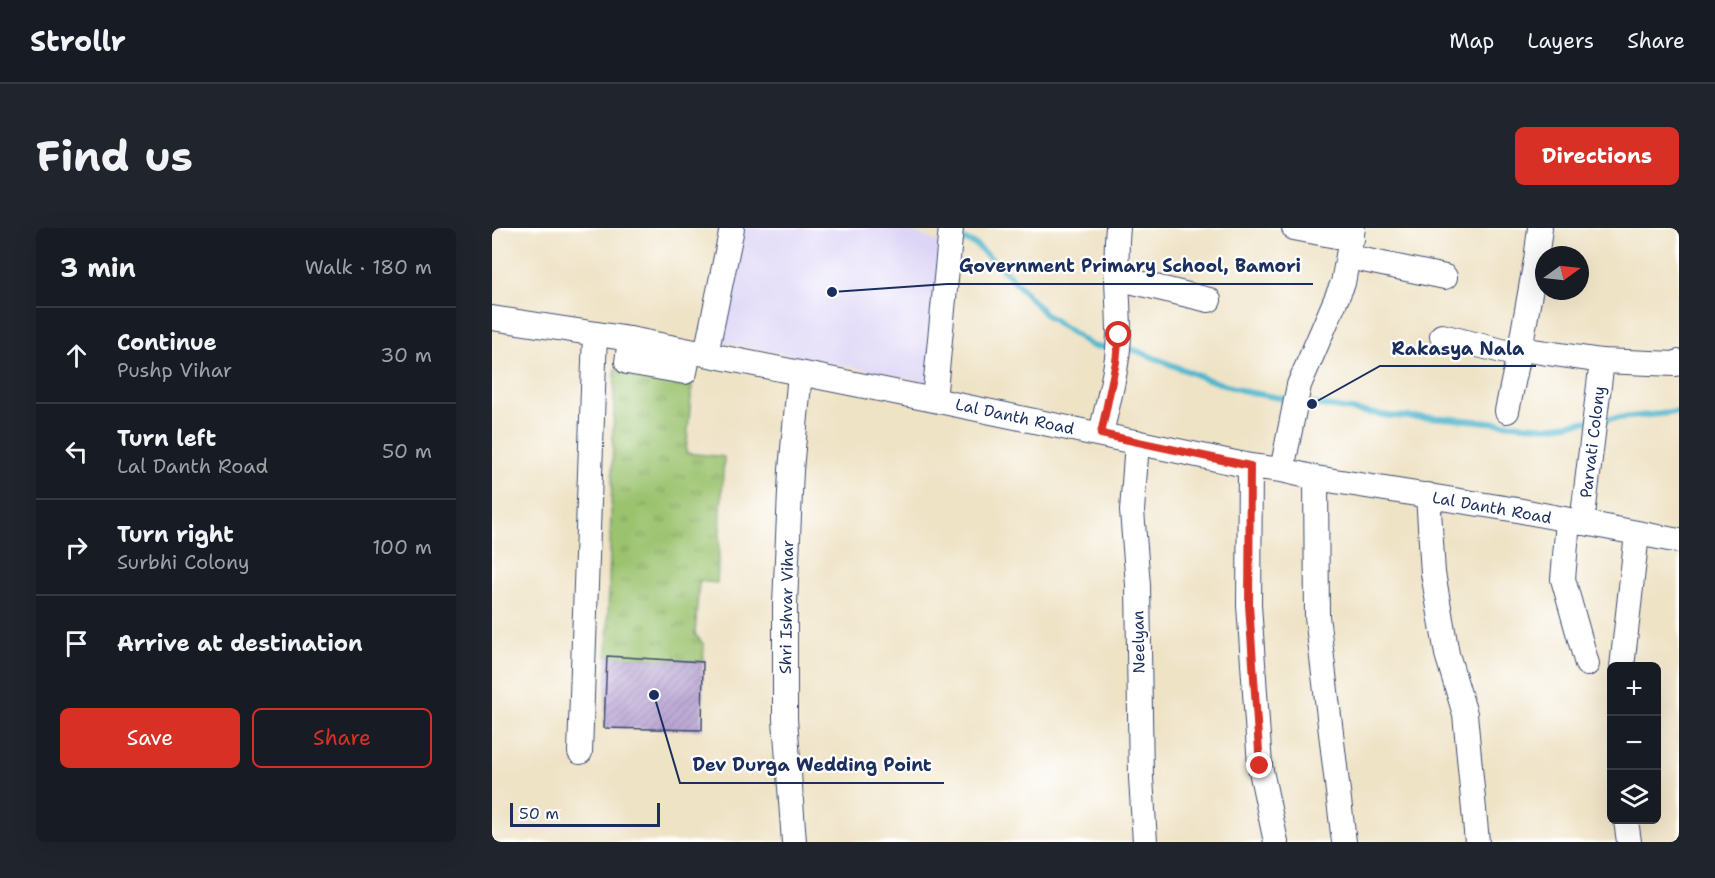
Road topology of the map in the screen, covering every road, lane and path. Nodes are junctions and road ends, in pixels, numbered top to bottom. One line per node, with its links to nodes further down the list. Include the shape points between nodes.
1 (732, 228): 14 (street)
2 (1118, 228): 8 (street)
3 (1294, 228): 6 (street)
4 (1540, 228): 13 (street)
5 (950, 234): 18 (street)
6 (1351, 241): 7 (street); 23 (street, via 1343,283 1299,385)
7 (1445, 277)
8 (1117, 278): 9 (street); 20 (street, via 1119,335)
9 (1209, 300)
10 (492, 318): 11 (street, Lal Danth Road)
11 (595, 334): 14 (street, Lal Danth Road); 31 (street)
12 (1442, 336): 13 (street)
13 (1519, 352): 15 (street); 19 (street)
14 (697, 353): 17 (street, Lal Danth Road)
15 (1602, 362): 16 (street); 26 (street, Parvati Colony)
16 (1679, 362)
17 (800, 373): 18 (street, Lal Danth Road); 33 (street, Shri Ishvar Vihar, via 785,604 785,719)
18 (934, 400): 20 (street, Lal Danth Road)
19 (1507, 411)
20 (1101, 434): 21 (street, Lal Danth Road)
21 (1137, 442): 22 (street, Lal Danth Road); 34 (street, Neelyan, via 1132,511 1138,585)
22 (1250, 466): 23 (street, Lal Danth Road); 35 (street, via 1249,616 1260,766)
23 (1282, 470): 24 (street, Lal Danth Road)
24 (1316, 478): 25 (street, Lal Danth Road); 36 (street, via 1317,616)
25 (1428, 495): 26 (street, Lal Danth Road); 37 (street, via 1433,573 1447,654 1465,714)
26 (1575, 522): 27 (street, Lal Danth Road); 30 (street, Parvati Colony, via 1563,579)
27 (1637, 534): 28 (street, Lal Danth Road); 29 (street)
28 (1679, 541)
29 (1622, 662)
30 (1587, 664)
31 (580, 752)
32 (1627, 824): 38 (street)
33 (794, 842)
34 (1145, 842)
35 (1276, 842)
36 (1344, 842)
37 (1477, 842)
38 (1629, 842)

